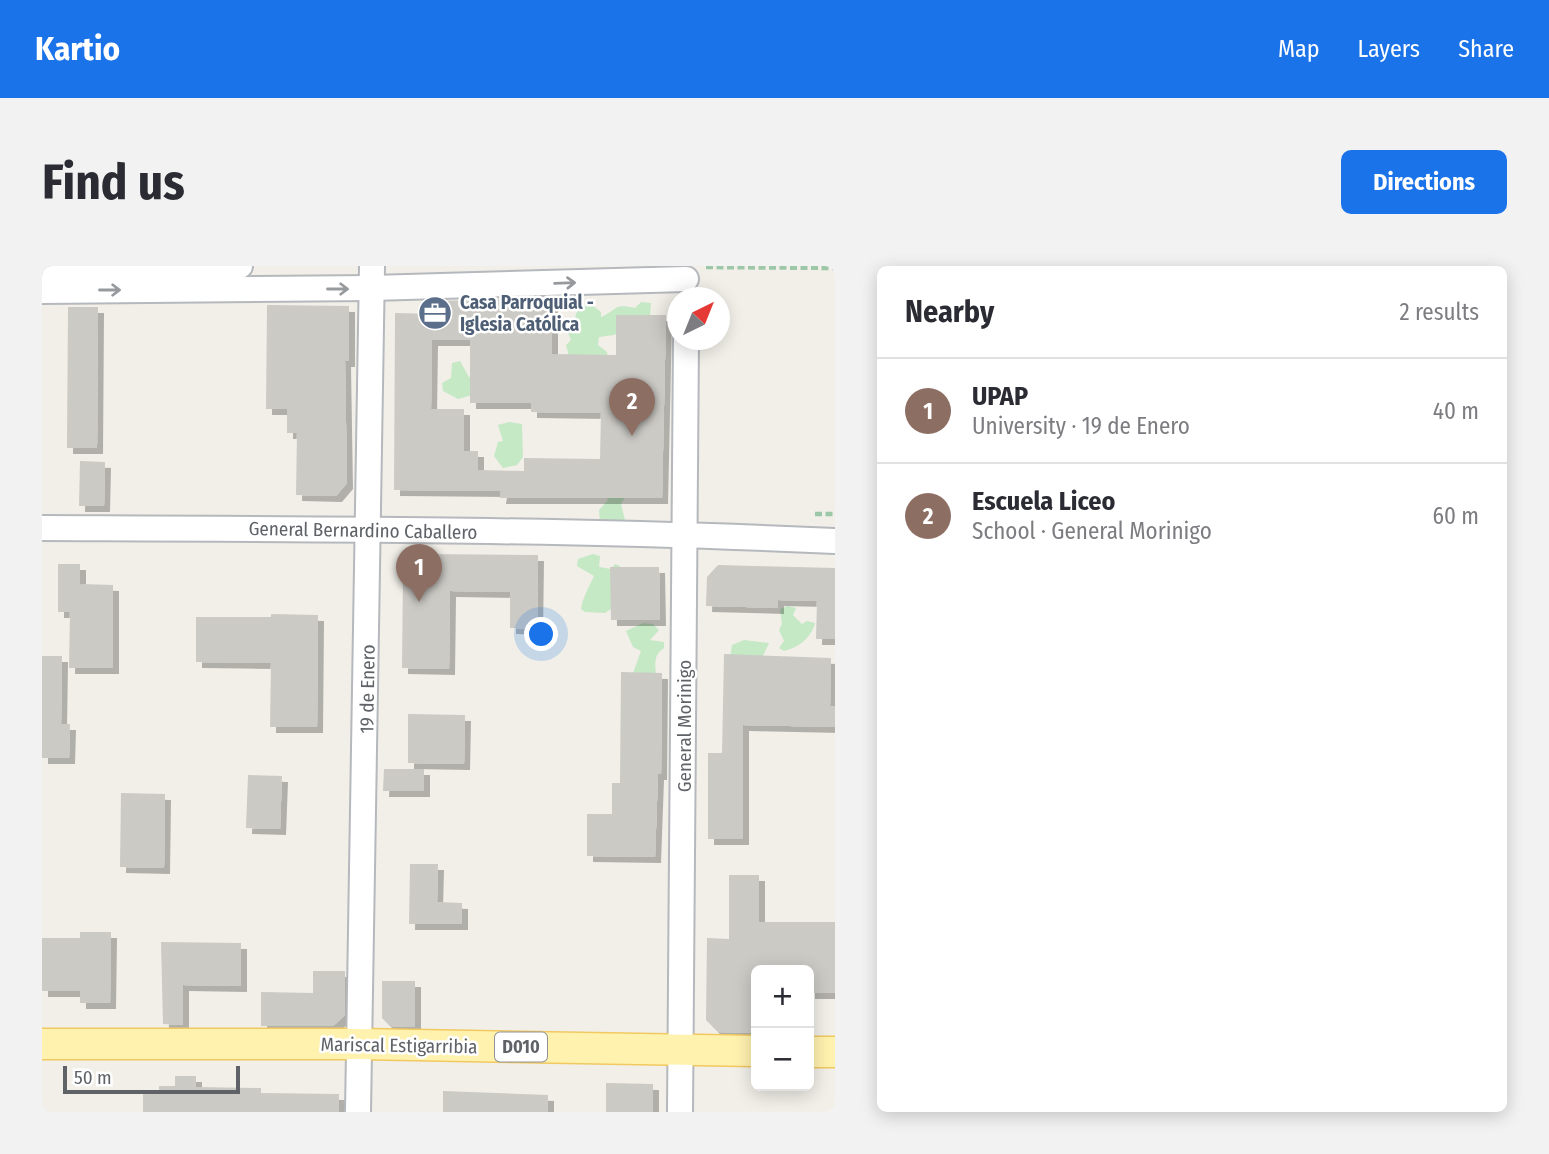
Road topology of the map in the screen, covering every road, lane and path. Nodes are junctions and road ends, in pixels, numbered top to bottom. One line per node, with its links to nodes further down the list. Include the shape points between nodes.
1 (240, 266): 3 (street)
2 (835, 268): 5 (path)
3 (42, 269)
4 (372, 277): 5 (street, one-way to 5); 6 (street, one-way to 4); 11 (street, 19 de Enero)
5 (690, 277)
6 (42, 291)
7 (686, 350): 12 (street, General Morinigo)
8 (808, 514): 9 (path)
9 (835, 514)
10 (42, 528): 11 (street, General Bernardino Caballero)
11 (370, 529): 12 (street, General Bernardino Caballero); 15 (street, 19 de Enero)
12 (685, 534): 13 (street, General Bernardino Caballero); 16 (street, General Morinigo)
13 (835, 541)
14 (42, 1044): 15 (main road, Mariscal Estigarribia / D010)
15 (359, 1044): 16 (main road, Mariscal Estigarribia / D010); 20 (street, 19 de Enero)
16 (682, 1050): 17 (main road, Mariscal Estigarribia / D010); 21 (street, General Morinigo)
17 (751, 1051)
18 (814, 1052): 19 (main road)
19 (835, 1052)
20 (358, 1112)
21 (680, 1112)

